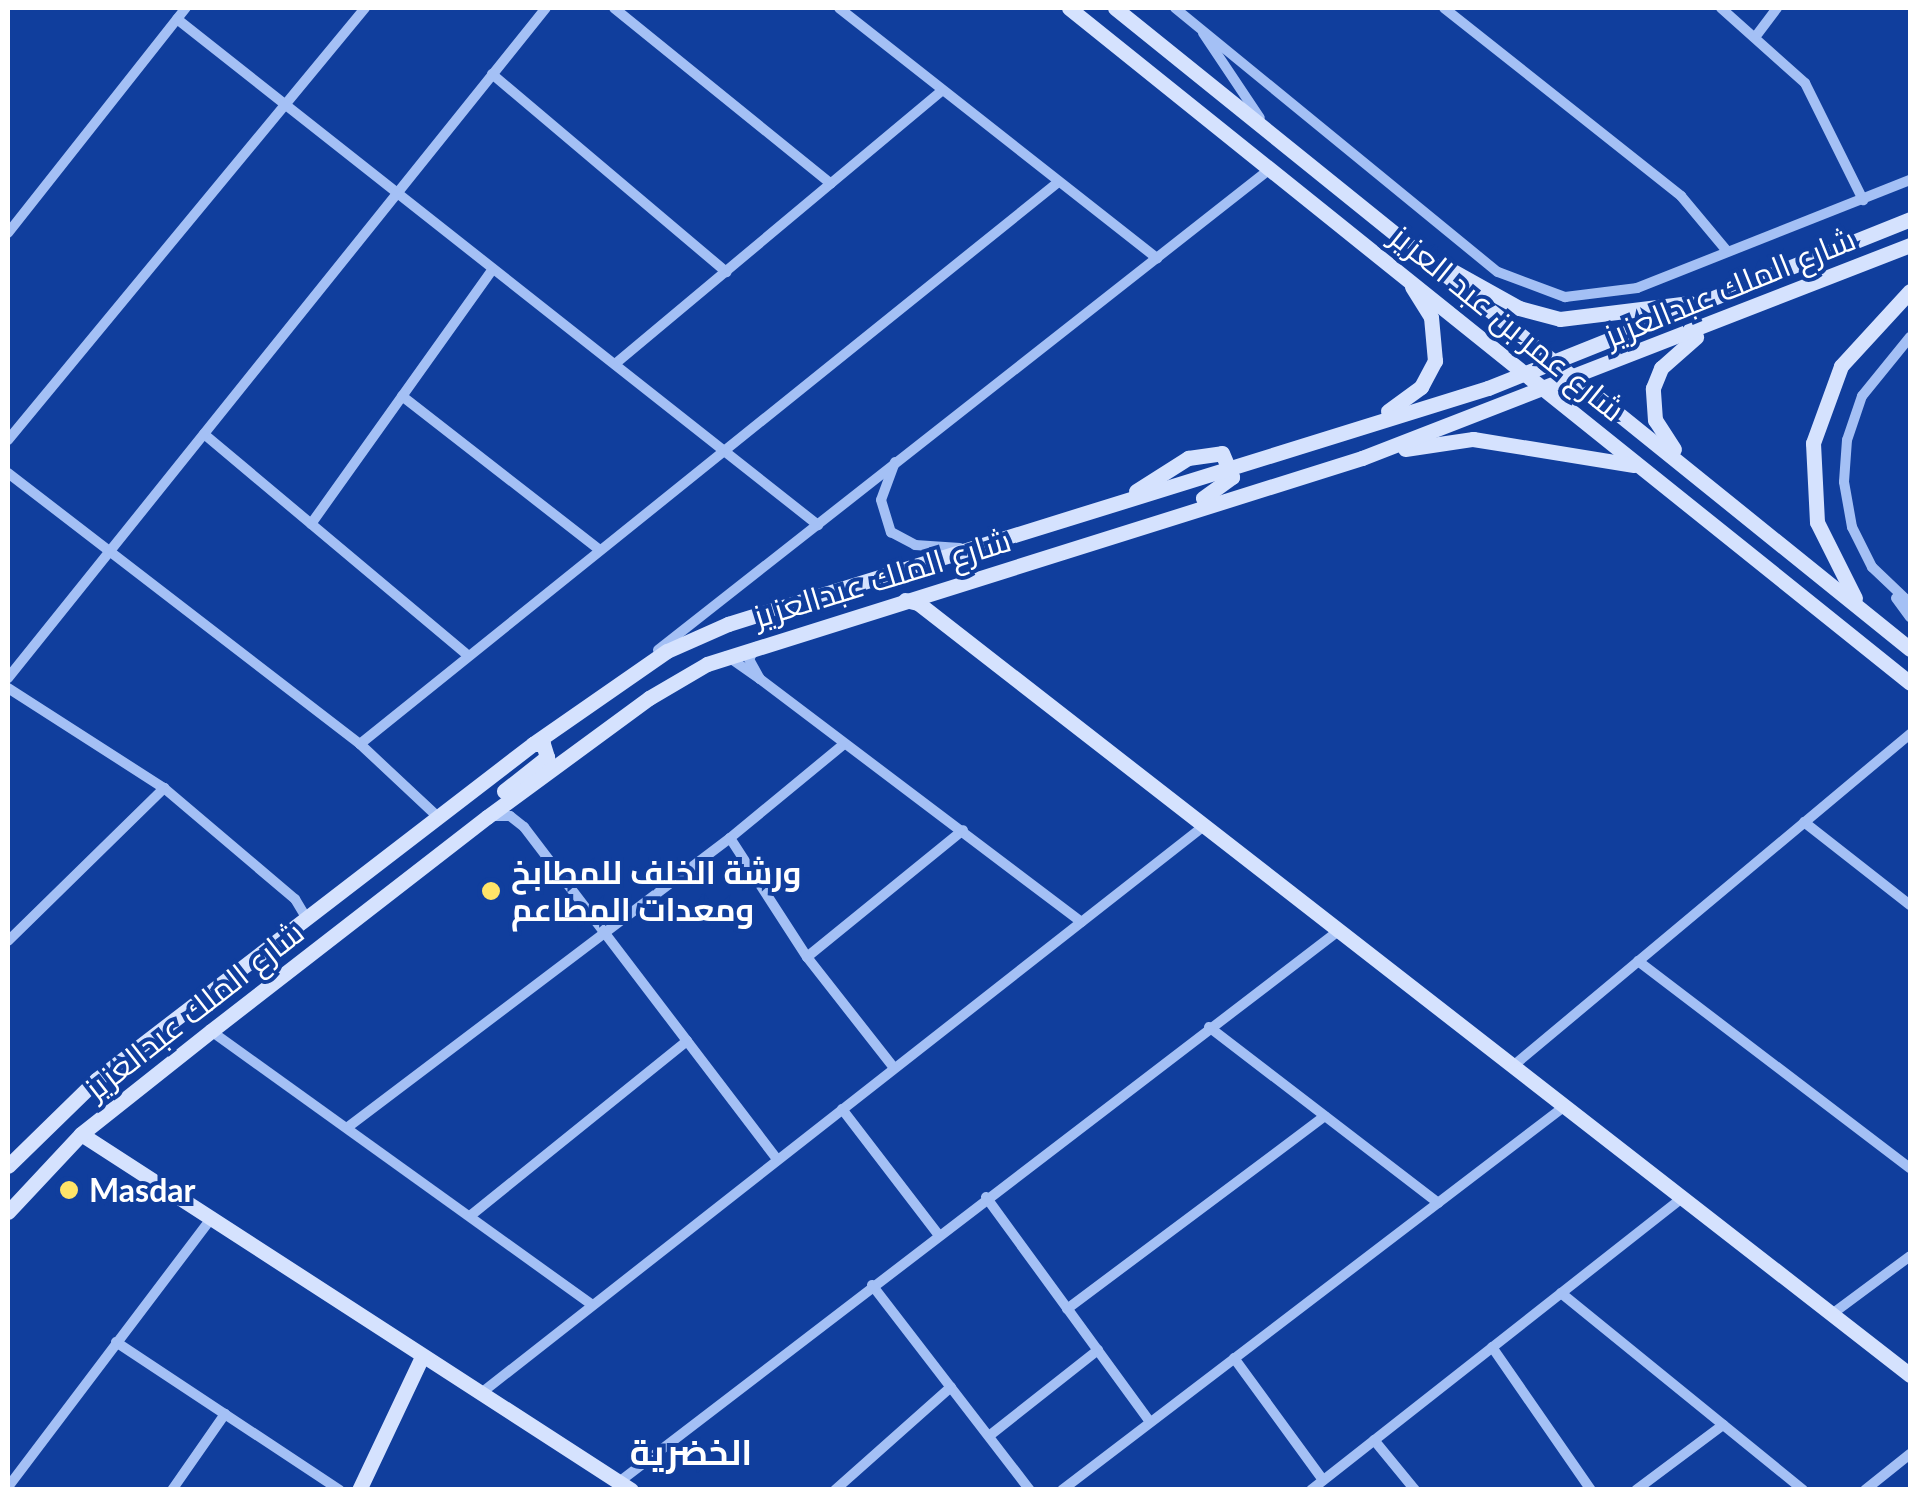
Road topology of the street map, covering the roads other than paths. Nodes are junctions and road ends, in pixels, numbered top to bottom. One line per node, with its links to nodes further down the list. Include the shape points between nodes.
1 (186, 8): 12 (street)
2 (365, 8): 17 (street)
3 (546, 8): 15 (street)
4 (614, 8): 21 (street)
5 (838, 8): 16 (street)
6 (1069, 8): 19 (street, شارع عمر بن عبد العزيز)
7 (1115, 8): 18 (street, شارع عمر بن عبد العزيز)
8 (1175, 8): 13 (street)
9 (1444, 8): 29 (street, via 1681,196)
10 (1720, 8): 14 (street)
11 (1777, 8): 14 (street)
12 (177, 19): 17 (street); 26 (street)
13 (1200, 27): 18 (street, via 1228,78); 29 (street, via 1498,272 1564,297 1637,288)
14 (1756, 36): 24 (street, via 1805,83)
15 (492, 74): 23 (street); 32 (street)
16 (942, 91): 21 (street); 22 (street)
17 (284, 104): 23 (street); 46 (street)
18 (1273, 134): 28 (street, شارع عمر بن عبد العزيز)
19 (1270, 168): 30 (street); 33 (street, شارع عمر بن عبد العزيز)
20 (1910, 180): 24 (street)
21 (831, 184): 32 (street)
22 (1056, 184): 30 (street); 47 (street)
23 (396, 192): 31 (street); 45 (street)
24 (1863, 200): 29 (street)
25 (1910, 219): 35 (street, شارع الملك عبدالعزيز)
26 (8, 233)
27 (1910, 245): 36 (street, شارع الملك عبدالعزيز)
28 (1412, 248): 35 (street, via 1519,308 1560,319); 38 (street, شارع عمر بن عبد العزيز)
29 (1727, 251)
30 (1157, 258): 49 (street)
31 (493, 268): 39 (street); 43 (street)
32 (726, 272): 39 (street)
33 (1400, 272): 40 (street, شارع عمر بن عبد العزيز); 44 (street, via 1430,317 1435,360 1412,397)
34 (1910, 291): 64 (street, via 1840,366 1813,442 1816,522 1829,558)
35 (1714, 299): 38 (street, شارع الملك عبدالعزيز)
36 (1711, 326): 41 (street, شارع الملك عبدالعزيز); 51 (street, via 1671,356 1653,388 1655,420)
37 (1910, 338): 61 (street, via 1862,396 1844,460 1852,527)
38 (1556, 363): 40 (street, شارع الملك عبدالعزيز); 41 (street, شارع عمر بن عبد العزيز)
39 (614, 364): 47 (street)
40 (1528, 373): 42 (street, شارع عمر بن عبد العزيز); 44 (street, شارع الملك عبدالعزيز)
41 (1575, 379): 42 (street, شارع الملك عبدالعزيز); 51 (street, شارع عمر بن عبد العزيز)
42 (1548, 389): 48 (street, شارع الملك عبدالعزيز); 53 (street, شارع عمر بن عبد العزيز)
43 (402, 396): 54 (street); 58 (street)
44 (1362, 426): 50 (street, شارع الملك عبدالعزيز)
45 (204, 434): 54 (street); 56 (street)
46 (8, 440)
47 (726, 452): 55 (street); 58 (street)
48 (1362, 458): 53 (street, via 1474,439 1614,459); 59 (street, شارع الملك عبدالعزيز)
49 (895, 461): 55 (street); 57 (street, via 881,500 891,532 914,545)
50 (1232, 466): 57 (street, شارع الملك عبدالعزيز); 59 (street, via 1218,492 1102,528)
51 (1692, 472): 64 (street, شارع عمر بن عبد العزيز)
52 (8, 473): 56 (street)
53 (1653, 475): 74 (street, شارع عمر بن عبد العزيز)
54 (312, 524): 69 (street)
55 (818, 524): 73 (street)
56 (113, 548): 71 (street); 77 (street)
57 (968, 549): 73 (street, شارع الملك عبدالعزيز, via 728,624)
58 (600, 550): 69 (street)
59 (1045, 556): 60 (street, شارع الملك عبدالعزيز)
60 (962, 582): 62 (street, شارع الملك عبدالعزيز); 66 (street, via 939,602)
61 (1888, 586): 63 (street); 65 (street)
62 (902, 600): 66 (street, via 918,603); 67 (street, شارع الملك عبدالعزيز)
63 (1910, 604)
64 (1866, 614): 68 (street, شارع عمر بن عبد العزيز)
65 (1910, 617)
66 (948, 626): 84 (street)
67 (764, 642): 70 (street, شارع الملك عبدالعزيز); 72 (street, via 749,659)
68 (1910, 649)
69 (465, 653): 77 (street)
70 (726, 656): 72 (street); 82 (street, شارع الملك عبدالعزيز, via 649,698)
71 (8, 678)
72 (760, 679): 79 (street)
73 (619, 680): 78 (street, شارع الملك عبدالعزيز)
74 (1910, 683)
75 (8, 688): 80 (street)
76 (1910, 734): 83 (street)
77 (360, 744): 81 (street)
78 (533, 744): 81 (street, شارع الملك عبدالعزيز); 87 (street, via 546,747 543,762 455,830)
79 (844, 744): 85 (street); 86 (street)
80 (164, 788): 89 (street, via 295,899); 93 (street)
81 (437, 816): 89 (street, شارع الملك عبدالعزيز)
82 (487, 817): 87 (street, شارع الملك عبدالعزيز); 91 (street, via 518,821)
83 (1804, 822): 88 (street); 95 (street)
84 (1204, 826): 90 (street); 92 (street)
85 (963, 830): 90 (street); 94 (street)
86 (730, 838): 91 (street); 94 (street)
87 (425, 865): 97 (street, شارع الملك عبدالعزيز)
88 (1910, 905)
89 (306, 917): 107 (street, شارع الملك عبدالعزيز, via 96,1080)
90 (1081, 922): 100 (street)
91 (606, 931): 98 (street); 104 (street)
92 (1337, 932): 96 (street); 99 (street)
93 (8, 941)
94 (807, 957): 100 (street)
95 (1638, 961): 99 (street); 108 (street)
96 (1209, 1027): 103 (street); 109 (street)
97 (210, 1030): 104 (street); 105 (street, شارع الملك عبدالعزيز)
98 (687, 1041): 106 (street); 113 (street)
99 (1513, 1066): 101 (street)
100 (894, 1068): 102 (street)
101 (1564, 1106): 110 (street); 111 (street)
102 (842, 1108): 106 (street); 115 (street)
103 (1325, 1116): 111 (street); 120 (street)
104 (348, 1127): 113 (street)
105 (82, 1134): 112 (street, شارع الملك عبدالعزيز); 114 (street)
106 (777, 1159): 119 (street)
107 (8, 1166)
108 (1910, 1168)
109 (986, 1197): 115 (street); 120 (street)
110 (1682, 1198): 118 (street); 121 (street)
111 (1438, 1202): 126 (street)
112 (8, 1212)
113 (470, 1216): 119 (street)
114 (209, 1221): 122 (street); 125 (street)
115 (938, 1234): 117 (street)
116 (1910, 1256): 121 (street)
117 (872, 1285): 128 (street); 137 (street)
118 (1561, 1293): 123 (street); 132 (street)
119 (592, 1305): 129 (street)
120 (1068, 1309): 124 (street)
121 (1832, 1314): 127 (street)
122 (116, 1342): 130 (street); 138 (street)
123 (1492, 1347): 134 (street); 147 (street)
124 (1098, 1350): 131 (street); 133 (street)
125 (422, 1357): 129 (street); 141 (street)
126 (1234, 1358): 131 (street); 136 (street)
127 (1910, 1376)
128 (951, 1388): 133 (street); 142 (street)
129 (480, 1394): 137 (street)
130 (225, 1414): 139 (street); 140 (street)
131 (1150, 1422): 144 (street)
132 (1723, 1424): 148 (street); 149 (street)
133 (989, 1436): 143 (street)
134 (1374, 1440): 136 (street); 146 (street)
135 (1910, 1454): 150 (street)
136 (1323, 1480): 145 (street)
137 (625, 1486)
138 (8, 1487)
139 (172, 1490)
140 (340, 1490)
141 (359, 1490)
142 (835, 1490)
143 (1030, 1490)
144 (1062, 1490)
145 (1311, 1490)
146 (1414, 1490)
147 (1591, 1490)
148 (1636, 1490)
149 (1803, 1490)
150 (1865, 1490)

